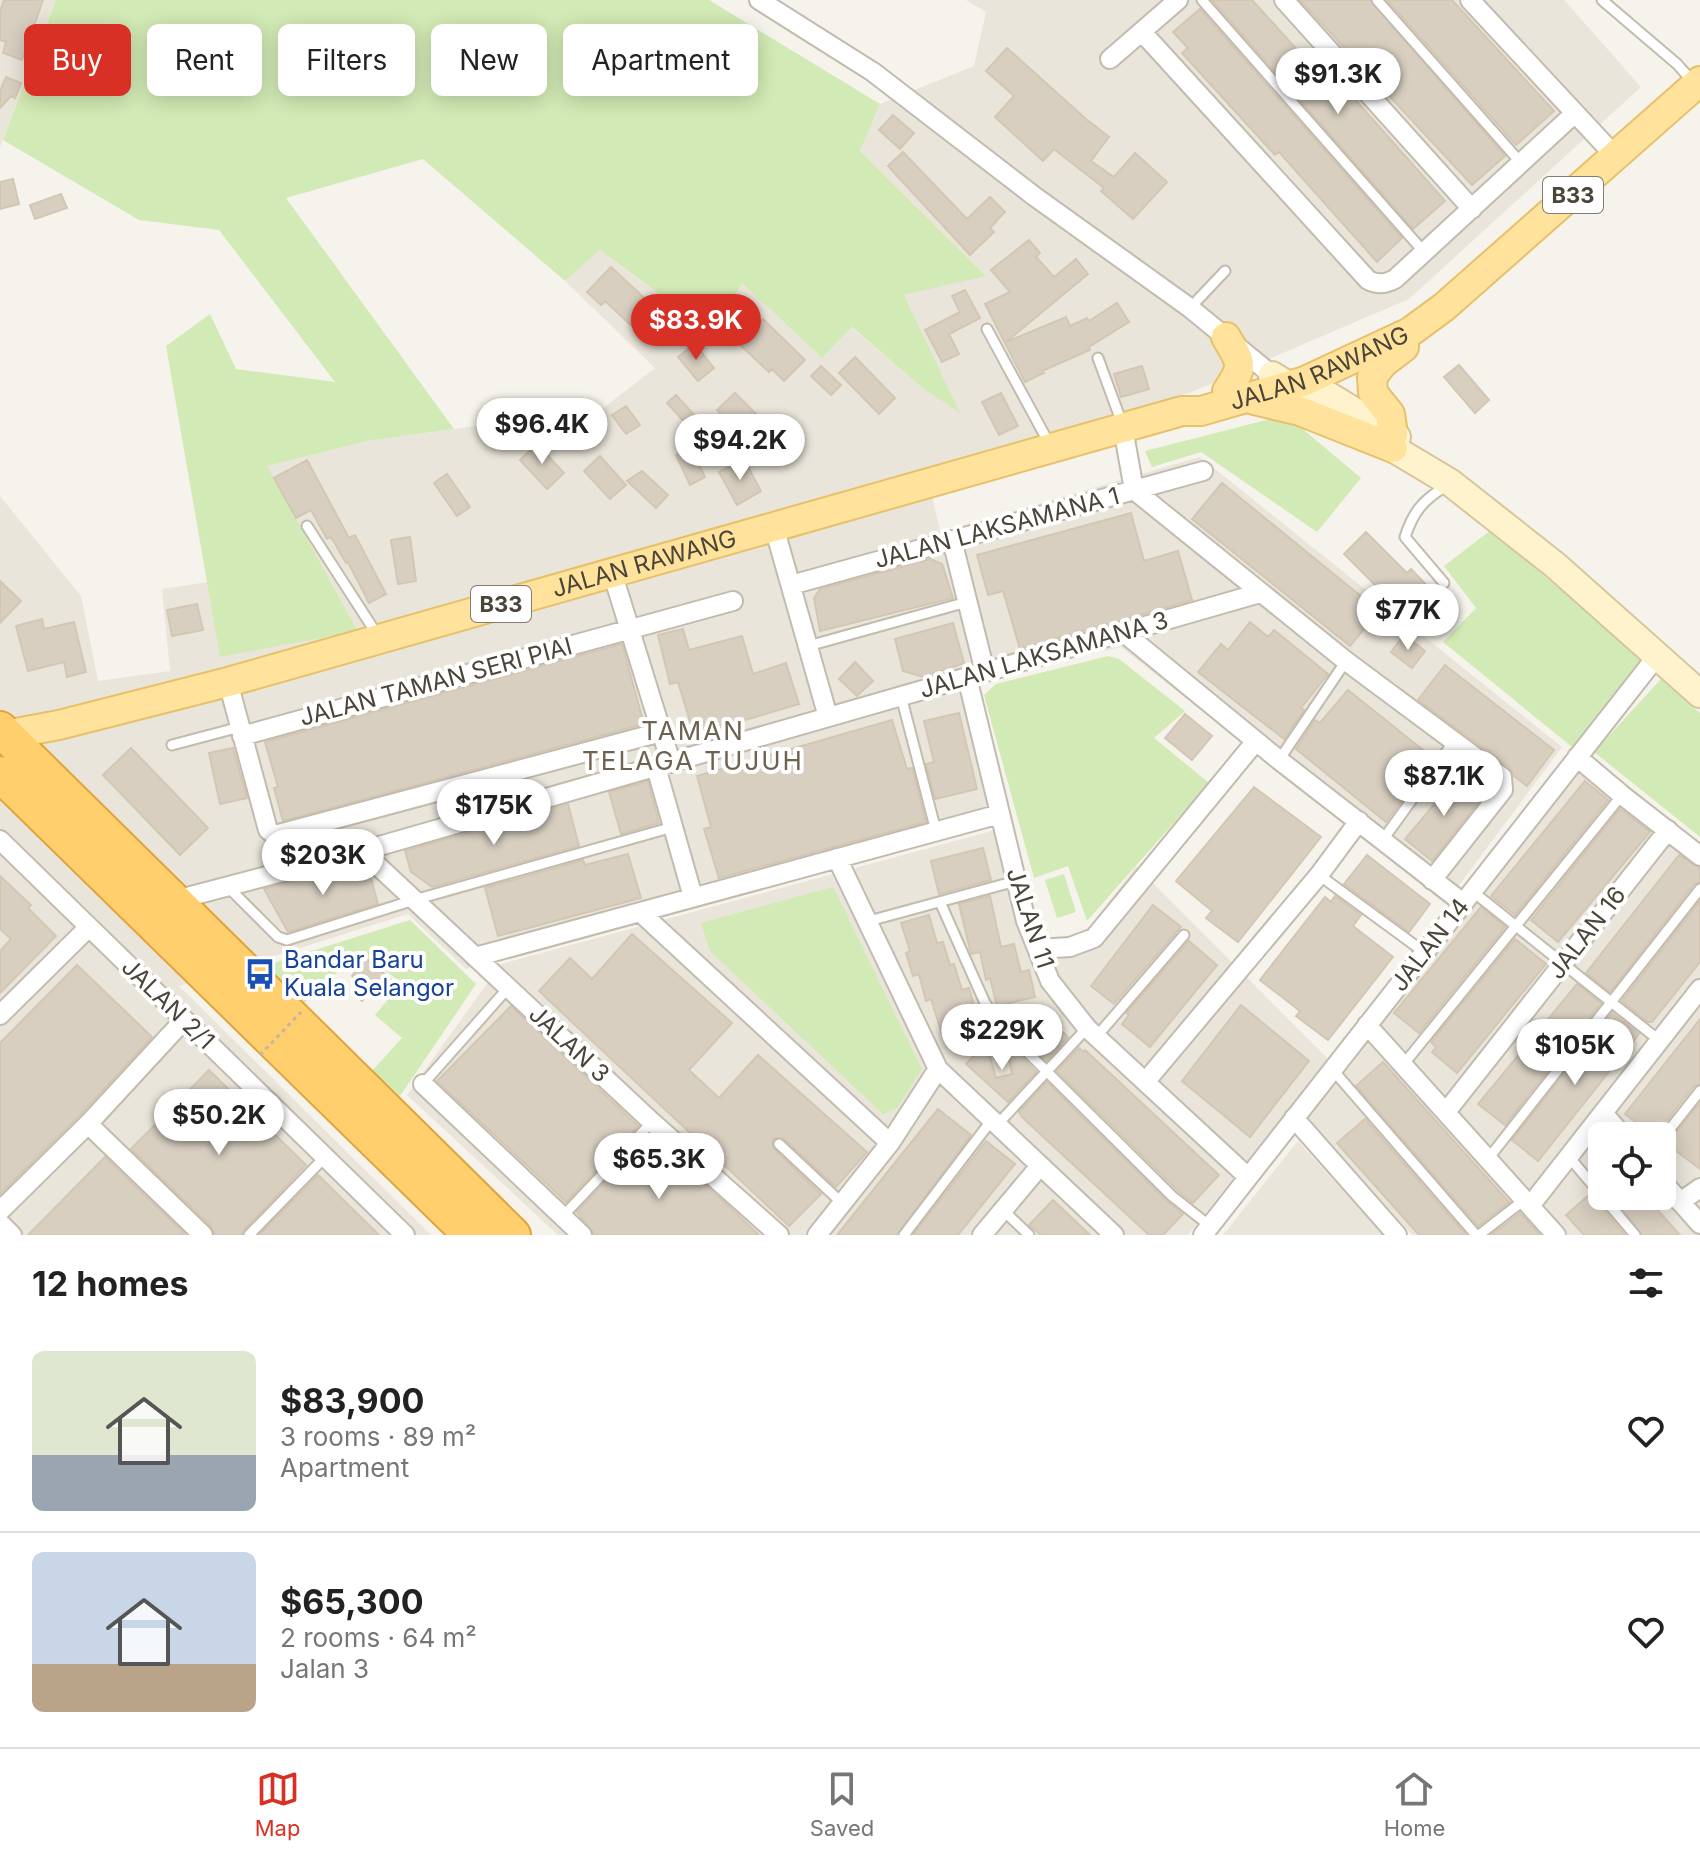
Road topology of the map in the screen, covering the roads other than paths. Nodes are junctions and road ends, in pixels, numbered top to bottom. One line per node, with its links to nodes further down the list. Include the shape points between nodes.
1 (759, 0): 18 (street, via 873,72)
2 (1178, 0): 8 (street)
3 (1202, 0): 15 (lane)
4 (1284, 0): 14 (street)
5 (1377, 0): 13 (lane)
6 (1470, 0): 11 (street)
7 (1602, 0): 10 (lane)
8 (1142, 32): 9 (street); 15 (street, via 1368,280 1388,283)
9 (1110, 59)
10 (1698, 83): 12 (main road, JALAN RAWANG / B33)
11 (1574, 114): 12 (street); 13 (street)
12 (1616, 157): 17 (main road, JALAN RAWANG / B33)
13 (1522, 164): 14 (street)
14 (1472, 209): 15 (street)
15 (1424, 252)
16 (1225, 271): 18 (lane)
17 (1444, 307): 22 (main road, JALAN RAWANG / B33, via 1337,351); 25 (main road, via 1437,322 1372,377 1373,393 1390,414)
18 (1190, 308): 20 (street)
19 (987, 329): 26 (lane)
20 (1226, 337): 22 (street); 23 (main road, via 1240,361)
21 (1098, 358): 24 (lane)
22 (1288, 378): 23 (main road, JALAN RAWANG / B33); 25 (street)
23 (1237, 395): 24 (main road, JALAN RAWANG / B33, via 1201,411 1189,409); 25 (main road)
24 (1123, 428): 26 (main road, JALAN RAWANG / B33); 29 (street)
25 (1393, 441): 28 (street)
26 (1052, 448): 31 (main road, JALAN RAWANG / B33)
27 (1203, 471): 29 (street, JALAN LAKSAMANA 1)
28 (1448, 481): 34 (lane, via 1412,514 1405,537); 43 (street, via 1555,565)
29 (1134, 490): 32 (street, JALAN LAKSAMANA 1); 36 (street)
30 (307, 526): 41 (lane)
31 (774, 527): 33 (main road, JALAN RAWANG / B33); 35 (street)
32 (952, 540): 35 (street, JALAN LAKSAMANA 1); 38 (street, JALAN 11)
33 (612, 572): 39 (street); 41 (main road, JALAN RAWANG / B33)
34 (1444, 583)
35 (791, 585): 42 (street)
36 (1260, 593): 40 (street, JALAN LAKSAMANA 3); 44 (street)
37 (733, 601): 39 (street, JALAN TAMAN SERI PIAI)
38 (967, 602): 42 (lane); 45 (street, JALAN 11)
39 (630, 629): 50 (street, JALAN TAMAN SERI PIAI); 51 (street)
40 (1123, 632): 45 (street, JALAN LAKSAMANA 3); 54 (street)
41 (379, 638): 46 (main road, JALAN RAWANG / B33)
42 (808, 646): 49 (street)
43 (1657, 656): 47 (street); 56 (street, JALAN 14)
44 (1346, 661): 53 (street); 57 (lane)
45 (976, 675): 48 (street, JALAN LAKSAMANA 3); 61 (street, JALAN 11)
46 (228, 682): 50 (street); 52 (main road, JALAN RAWANG / B33, via 59,725)
47 (1700, 694)
48 (901, 696): 49 (street, JALAN LAKSAMANA 3); 65 (lane)
49 (828, 717): 58 (street, JALAN LAKSAMANA 3)
50 (241, 731): 51 (street, via 268,830 275,835); 55 (lane)
51 (661, 732): 58 (street)
52 (2, 733): 71 (highway, via 15,768); 80 (highway)
53 (1455, 740): 67 (lane); 73 (street, via 1502,777 1503,790)
54 (1256, 741): 57 (street); 87 (street, via 1094,938 1070,947)
55 (172, 745)
56 (1577, 757): 60 (street); 78 (street, JALAN 14)
57 (1279, 760): 62 (street)
58 (663, 765): 63 (street); 68 (street, JALAN LAKSAMANA 3)
59 (0, 774): 71 (highway)
60 (1622, 795): 64 (street); 85 (lane)
61 (1000, 814): 65 (street); 74 (street, JALAN 11)
62 (1359, 821): 67 (street); 72 (street)
63 (673, 827): 77 (street); 79 (lane)
64 (1668, 830): 69 (street); 90 (street, JALAN 16)
65 (936, 831): 70 (street)
66 (0, 840): 84 (street, JALAN 2/1)
67 (1382, 841): 73 (street)
68 (362, 851): 75 (street, JALAN LAKSAMANA 3); 79 (street, JALAN 3)
69 (1700, 856)
70 (837, 858): 77 (street); 83 (street)
71 (103, 874): 136 (highway)
72 (1319, 875): 88 (lane); 103 (street)
73 (1432, 880): 78 (street)
74 (1017, 881): 81 (lane); 87 (street, JALAN 11)
75 (228, 887): 79 (lane, via 287,940); 80 (street, JALAN LAKSAMANA 3)
76 (1700, 889): 93 (lane)
77 (693, 897): 82 (street)
78 (1468, 897): 85 (lane); 88 (street, JALAN 14)
79 (414, 900): 89 (street, JALAN 3)
80 (172, 901): 137 (highway)
81 (940, 902): 83 (lane); 102 (lane, via 985,1003)
82 (640, 912): 89 (street); 114 (street)
83 (869, 921): 100 (street)
84 (89, 927): 94 (street); 95 (street, JALAN 2/1)
85 (1517, 927): 90 (lane); 99 (lane)
86 (1184, 935): 97 (lane)
87 (1038, 949): 97 (street, JALAN 11, via 1050,981)
88 (1424, 952): 96 (street, JALAN 14)
89 (475, 957): 91 (street, JALAN 3)
90 (1563, 963): 93 (lane); 106 (street, JALAN 16)
91 (508, 988): 104 (lane); 109 (street, JALAN 3)
92 (1700, 989): 98 (street)
93 (1612, 1002): 98 (lane); 118 (lane)
94 (0, 1015)
95 (184, 1020): 113 (street); 116 (street, JALAN 2/1)
96 (1367, 1025): 99 (street); 101 (street, JALAN 14)
97 (1092, 1032): 102 (lane); 103 (street, JALAN 11)
98 (1660, 1041): 107 (street)
99 (1403, 1065): 106 (street)
100 (938, 1069): 112 (street); 114 (street)
101 (1332, 1069): 108 (street, JALAN 14); 146 (lane)
102 (1047, 1074): 112 (lane); 131 (lane)
103 (1146, 1081): 120 (street, JALAN 11)
104 (423, 1084): 128 (street)
105 (1700, 1091): 111 (lane)
106 (1446, 1112): 118 (street)
107 (1603, 1113): 110 (street); 117 (street)
108 (1294, 1118): 120 (street, JALAN 14); 145 (street)
109 (652, 1122): 128 (lane); 139 (street, JALAN 3)
110 (1611, 1122)
111 (1675, 1122)
112 (994, 1123): 119 (street); 141 (lane)
113 (88, 1124): 127 (street); 133 (street)
114 (890, 1143): 124 (street)
115 (779, 1144): 124 (lane)
116 (325, 1157): 134 (lane); 135 (street, JALAN 2/1)
117 (1569, 1157): 125 (street); 148 (lane)
118 (1488, 1159): 125 (street)
119 (1040, 1166): 126 (street); 144 (street)
120 (1248, 1177): 131 (street, JALAN 14)
121 (1700, 1188): 123 (street)
122 (1676, 1197): 123 (street)
123 (1680, 1202): 130 (street)
124 (842, 1203): 140 (street)
125 (1527, 1203): 146 (lane); 147 (street)
126 (1003, 1210): 142 (street); 143 (lane)
127 (0, 1211)
128 (562, 1217): 138 (street)
129 (0, 1223): 132 (street)
130 (1700, 1224)
131 (1206, 1230)
132 (12, 1235)
133 (203, 1235)
134 (249, 1235)
135 (405, 1235)
136 (471, 1235)
137 (513, 1235)
138 (582, 1235)
139 (779, 1235)
140 (817, 1235)
141 (904, 1235)
142 (982, 1235)
143 (1029, 1235)
144 (1114, 1235)
145 (1397, 1235)
146 (1478, 1235)
147 (1556, 1235)
148 (1635, 1235)

